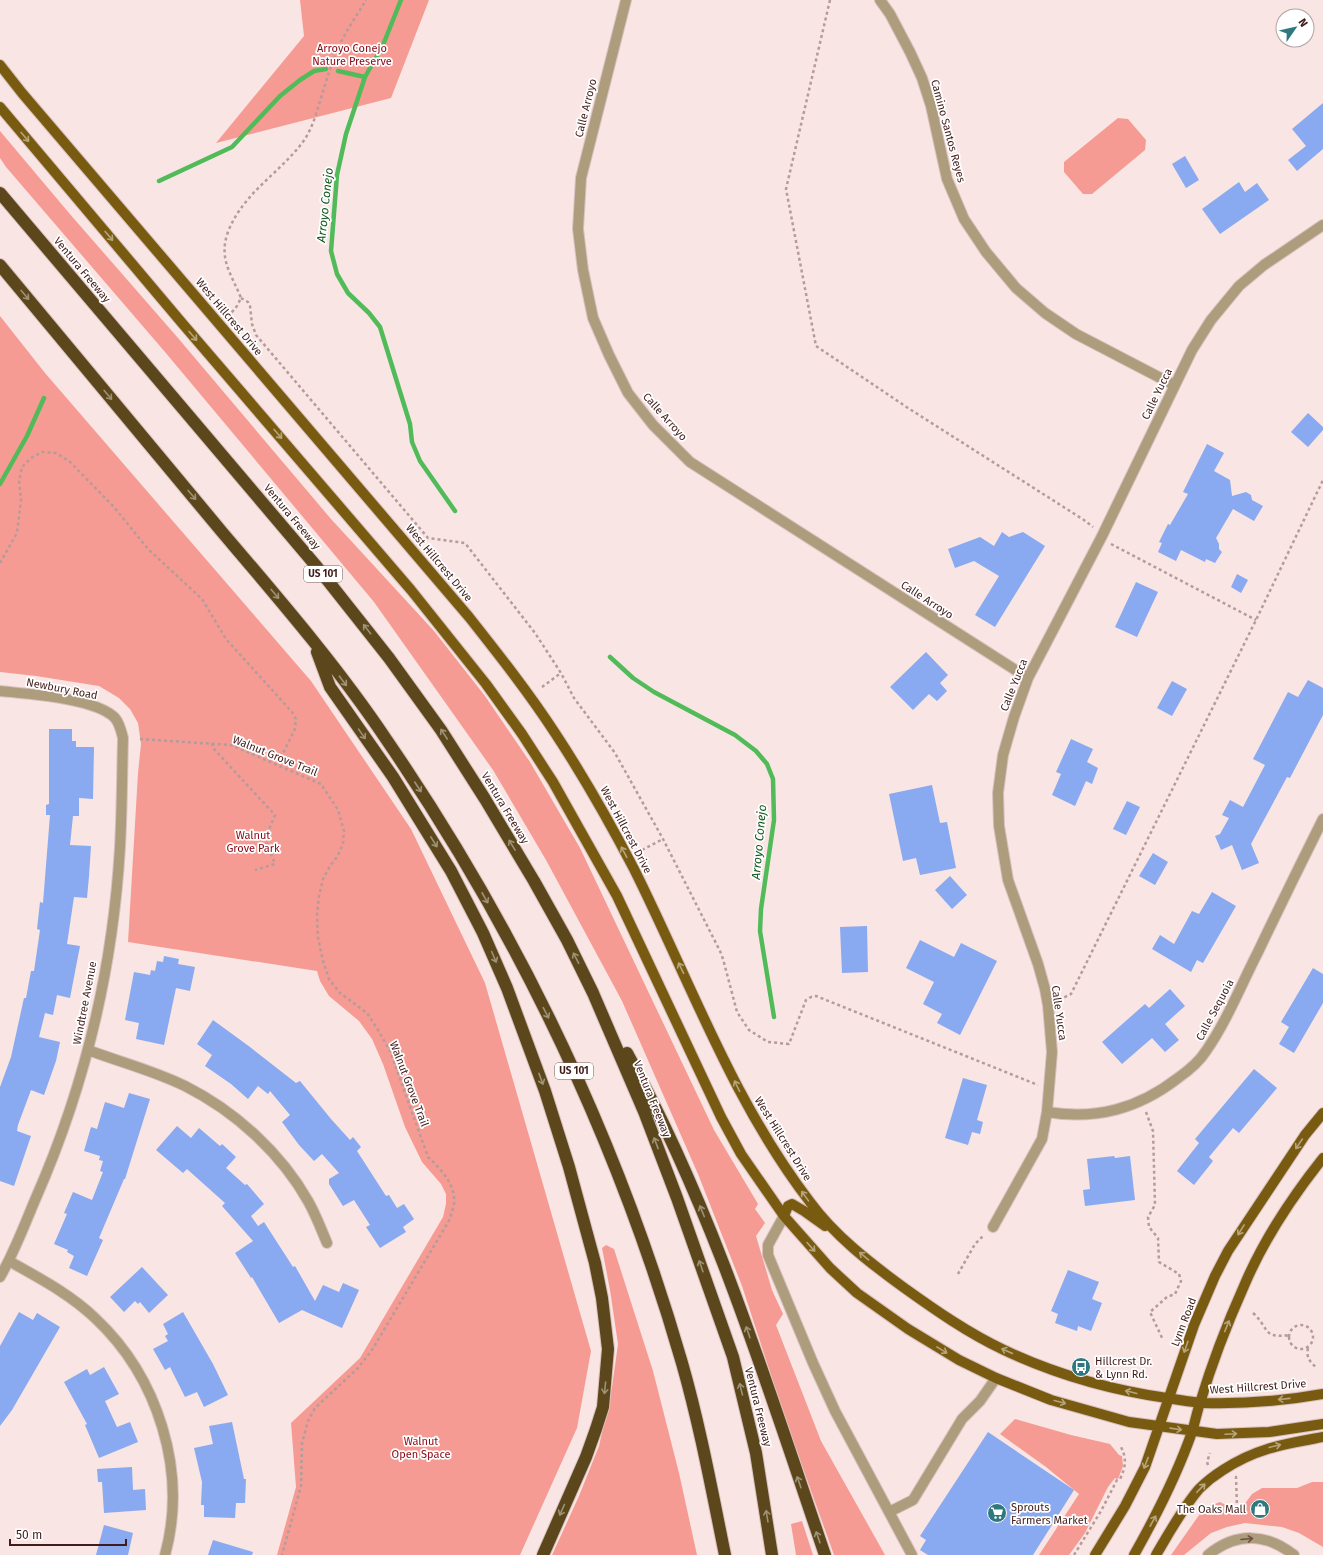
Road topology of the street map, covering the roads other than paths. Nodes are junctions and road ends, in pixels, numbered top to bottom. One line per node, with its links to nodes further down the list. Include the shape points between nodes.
1 (626, 0): 10 (street, Calle Arroyo, via 581,178 578,229 593,318 628,393 653,424 690,462)
2 (880, 0): 8 (street, Camino Santos Reyes, via 890,14 922,78 931,106 947,179 964,219 986,252 1016,288 1045,313 1076,334)
3 (0, 65): 21 (main road, West Hillcrest Drive, one-way to 3, via 812,1206 756,1123 634,869 597,801 554,732 505,663 469,617)
4 (0, 107): 19 (main road, one-way to 19, via 411,590 486,684 522,734 554,782 617,896 724,1123 741,1154)
5 (0, 193): 14 (highway, Ventura Freeway / US 101, one-way to 5, via 534,881 485,799 441,730 389,658 318,567)
6 (1323, 225): 8 (street, Calle Yucca, via 1264,265 1239,286 1211,320)
7 (0, 265): 9 (highway, US 101, one-way to 9)
8 (1174, 385): 10 (street, Calle Yucca, via 1102,536)
9 (311, 638): 35 (highway, one-way to 35, via 330,686 393,777 452,870 483,933 507,988 545,1091 595,1263 608,1349 603,1407 586,1457); 36 (highway, US 101, one-way to 36, via 384,735 433,809 513,947 564,1049 636,1219 654,1273 698,1424)
10 (1028, 678): 16 (street, Calle Yucca, via 1003,755 998,793 999,826 1008,880 1038,964 1048,1005 1052,1052)
11 (0, 691): 12 (street, Newbury Road, via 44,695 92,705)
12 (115, 719): 15 (street, Windtree Avenue, via 121,728 123,738 120,848 112,926)
13 (1323, 819): 16 (street, Calle Sequoia, via 1224,1020 1205,1052 1186,1072 1141,1101 1116,1110 1089,1114)
14 (594, 993): 37 (highway, Ventura Freeway / US 101, one-way to 14, via 756,1453 733,1357 648,1121); 38 (highway, one-way to 14, via 729,1278 691,1184 652,1100)
15 (88, 1050): 22 (street, via 184,1085 235,1117 281,1162 314,1212); 23 (street, Windtree Avenue, via 71,1109 49,1169)
16 (1047, 1112): 20 (street, Calle Yucca, via 1042,1139)
17 (1323, 1113): 27 (main road, Lynn Road, one-way to 27, via 1305,1135 1228,1251 1194,1326)
18 (1323, 1158): 28 (main road, one-way to 18, via 1225,1332 1259,1255 1309,1175)
19 (784, 1216): 21 (main road, via 788,1206 792,1204); 25 (main road, one-way to 25, via 830,1268 857,1293 926,1340); 33 (street, via 768,1245 768,1255 835,1411)
20 (994, 1227)
21 (841, 1235): 27 (main road, West Hillcrest Drive, one-way to 21, via 1081,1380 1004,1350 923,1302)
22 (327, 1243)
23 (9, 1261): 24 (street, Windtree Avenue); 34 (street, via 43,1280 96,1319 142,1378 154,1402 165,1435 172,1472 173,1503)
24 (0, 1277)
25 (996, 1378): 30 (main road, one-way to 30, via 1051,1400 1129,1422); 33 (street, via 980,1401 962,1419 913,1500)
26 (1323, 1394): 28 (main road, West Hillcrest Drive, one-way to 28, via 1267,1401)
27 (1169, 1398): 28 (main road, West Hillcrest Drive); 30 (main road, Lynn Road)
28 (1200, 1403): 31 (main road)
29 (1323, 1424): 31 (main road, one-way to 29, via 1217,1434 1269,1432)
30 (1159, 1426): 31 (main road, one-way to 31); 40 (main road, Lynn Road, one-way to 40, via 1132,1493)
31 (1192, 1431): 41 (main road, one-way to 31, via 1155,1517)
32 (1323, 1437): 42 (main road, one-way to 32, via 1200,1488 1215,1475 1256,1452 1277,1445)
33 (889, 1512): 39 (street)
34 (166, 1555)
35 (543, 1555)
36 (725, 1555)
37 (772, 1555)
38 (825, 1555)
39 (912, 1555)
40 (1095, 1555)
41 (1134, 1555)
42 (1156, 1555)
43 (1208, 1555): 44 (street, one-way to 44, via 1223,1545 1250,1538 1272,1541)
44 (1294, 1555)

